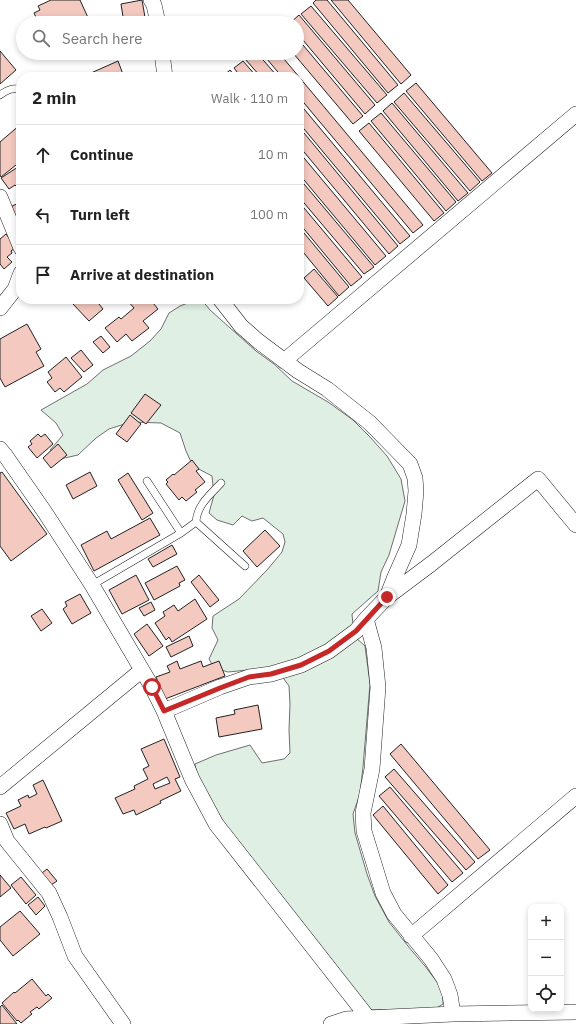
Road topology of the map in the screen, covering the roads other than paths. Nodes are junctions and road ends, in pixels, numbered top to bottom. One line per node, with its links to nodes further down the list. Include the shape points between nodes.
1 (151, 0): 2 (street)
2 (156, 16)
3 (163, 60): 4 (street)
4 (164, 72)
5 (16, 88): 6 (lane)
6 (0, 95)
7 (576, 114): 13 (street)
8 (0, 197): 9 (street)
9 (16, 236)
10 (16, 289): 12 (street)
11 (224, 304): 13 (street, via 241,326)
12 (0, 308)
13 (284, 361): 22 (street, via 327,389 370,423 410,464 416,491 409,545)
14 (0, 449): 21 (street)
15 (147, 481): 19 (lane)
16 (221, 483): 17 (lane, via 197,513)
17 (196, 522): 19 (lane); 20 (lane)
18 (576, 525): 22 (street, via 538,479)
19 (181, 533): 21 (lane)
20 (245, 566)
21 (92, 585): 24 (street)
22 (387, 597): 23 (street)
23 (366, 619): 25 (street, via 356,631 329,651 301,665 271,674 249,677); 30 (street, via 374,648 378,687 372,769 363,813 364,831 383,893 394,914)
24 (142, 670): 25 (street); 26 (street)
25 (164, 711): 33 (street, via 192,779 216,824)
26 (0, 787)
27 (576, 796): 30 (street)
28 (0, 824): 29 (street)
29 (4, 844): 34 (street, via 49,893 75,956)
30 (411, 936): 32 (street, via 444,979)
31 (576, 1012): 32 (street)
32 (453, 1014): 33 (street)
33 (371, 1021): 35 (street, via 346,1020)
34 (123, 1024)
35 (331, 1024)

